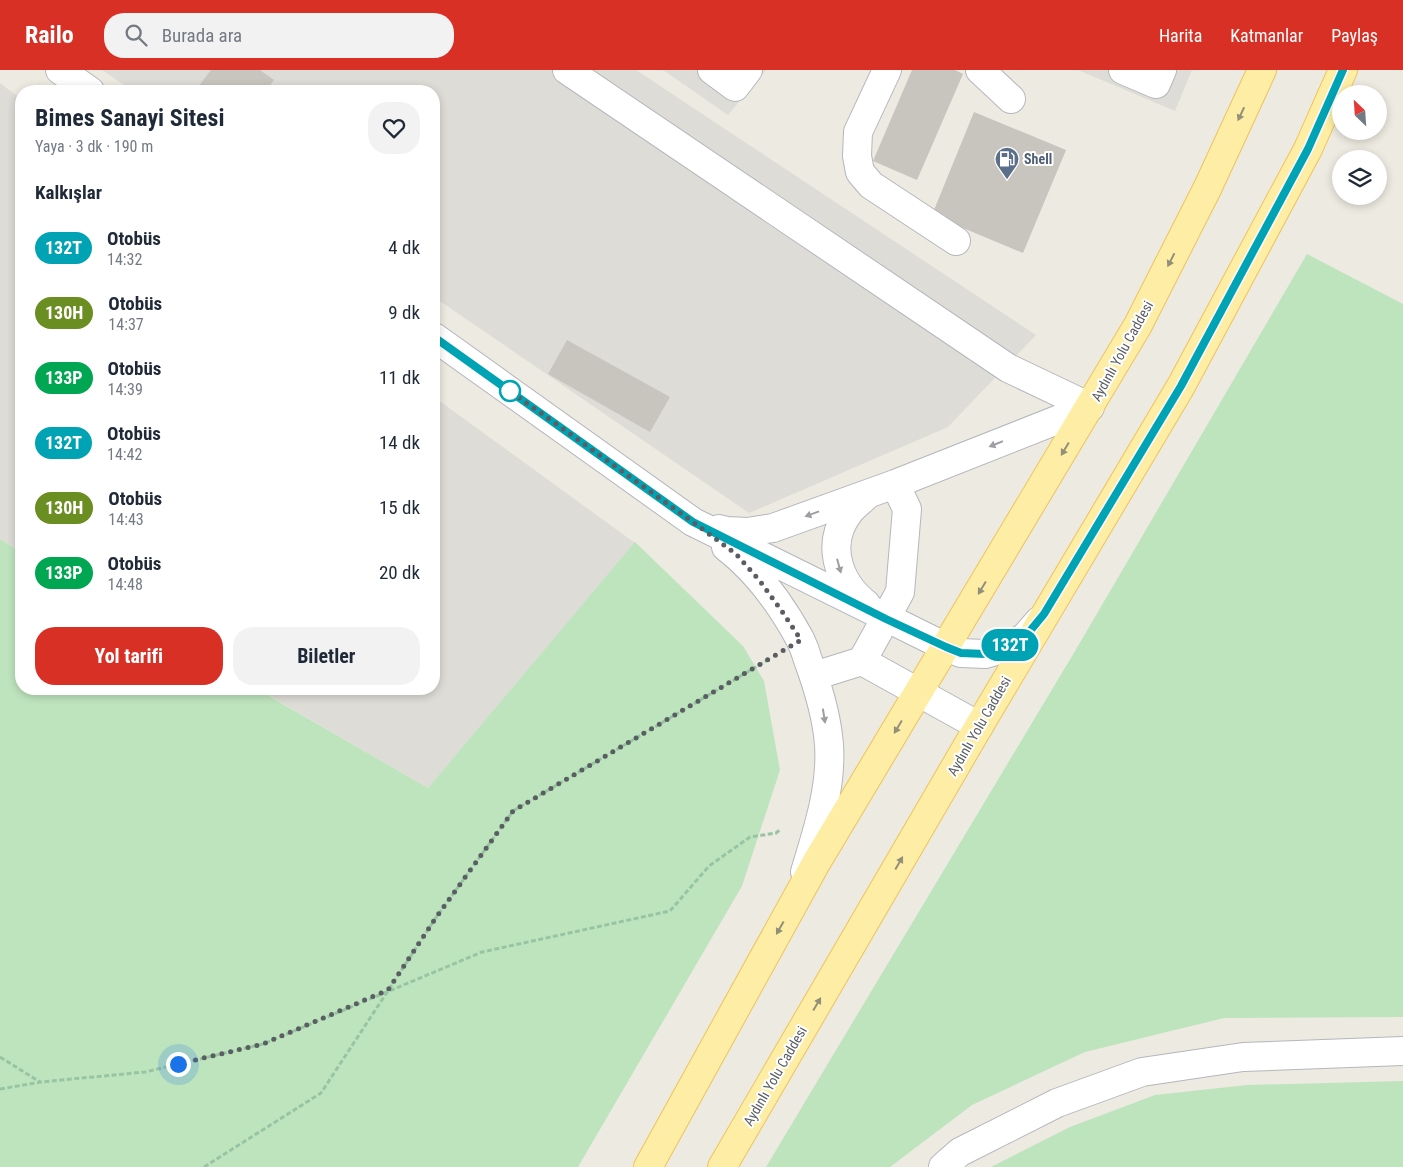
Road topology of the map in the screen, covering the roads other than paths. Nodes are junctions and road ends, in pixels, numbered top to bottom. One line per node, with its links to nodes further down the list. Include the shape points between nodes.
1 (60, 70): 11 (street)
2 (567, 70): 15 (street, via 1008,368)
3 (712, 70): 4 (street, via 735,87)
4 (748, 70)
5 (888, 70): 13 (street, via 858,132 860,172 871,185)
6 (980, 70): 12 (street)
7 (1124, 70): 8 (street, via 1156,84)
8 (1162, 70)
9 (1262, 70): 15 (main road, Aydınlı Yolu Caddesi, one-way to 15, via 1208,187 1138,325)
10 (1344, 70): 19 (main road, Aydınlı Yolu Caddesi, via 1308,149 1181,386)
11 (81, 85)
12 (1011, 99)
13 (956, 241)
14 (440, 340): 18 (street)
15 (1090, 407): 16 (street, one-way to 16); 21 (main road, Aydınlı Yolu Caddesi, one-way to 21)
16 (895, 484): 17 (street); 20 (street, via 907,509 900,592)
17 (868, 494): 18 (street, one-way to 18, via 773,528 727,531); 20 (street, one-way to 20, via 846,518 839,531 836,553 841,574 855,595)
18 (693, 522): 20 (street); 23 (street, via 736,554 754,574 801,640)
19 (1044, 614): 21 (street, via 1025,637 1006,648 985,654 961,653); 25 (main road, Aydınlı Yolu Caddesi)
20 (886, 619): 21 (street); 22 (street)
21 (946, 647): 24 (main road, Aydınlı Yolu Caddesi)
22 (862, 661): 23 (street); 24 (street)
23 (814, 676): 26 (street, one-way to 26, via 829,746 826,790)
24 (919, 692): 25 (street); 26 (main road, Aydınlı Yolu Caddesi, one-way to 26)
25 (979, 726): 29 (main road, Aydınlı Yolu Caddesi, one-way to 25)
26 (799, 893): 28 (main road, Aydınlı Yolu Caddesi, one-way to 28)
27 (1403, 1051): 30 (street, via 1243,1057 1142,1072 1057,1103 960,1152)
28 (648, 1167)
29 (722, 1167)
30 (943, 1167)

